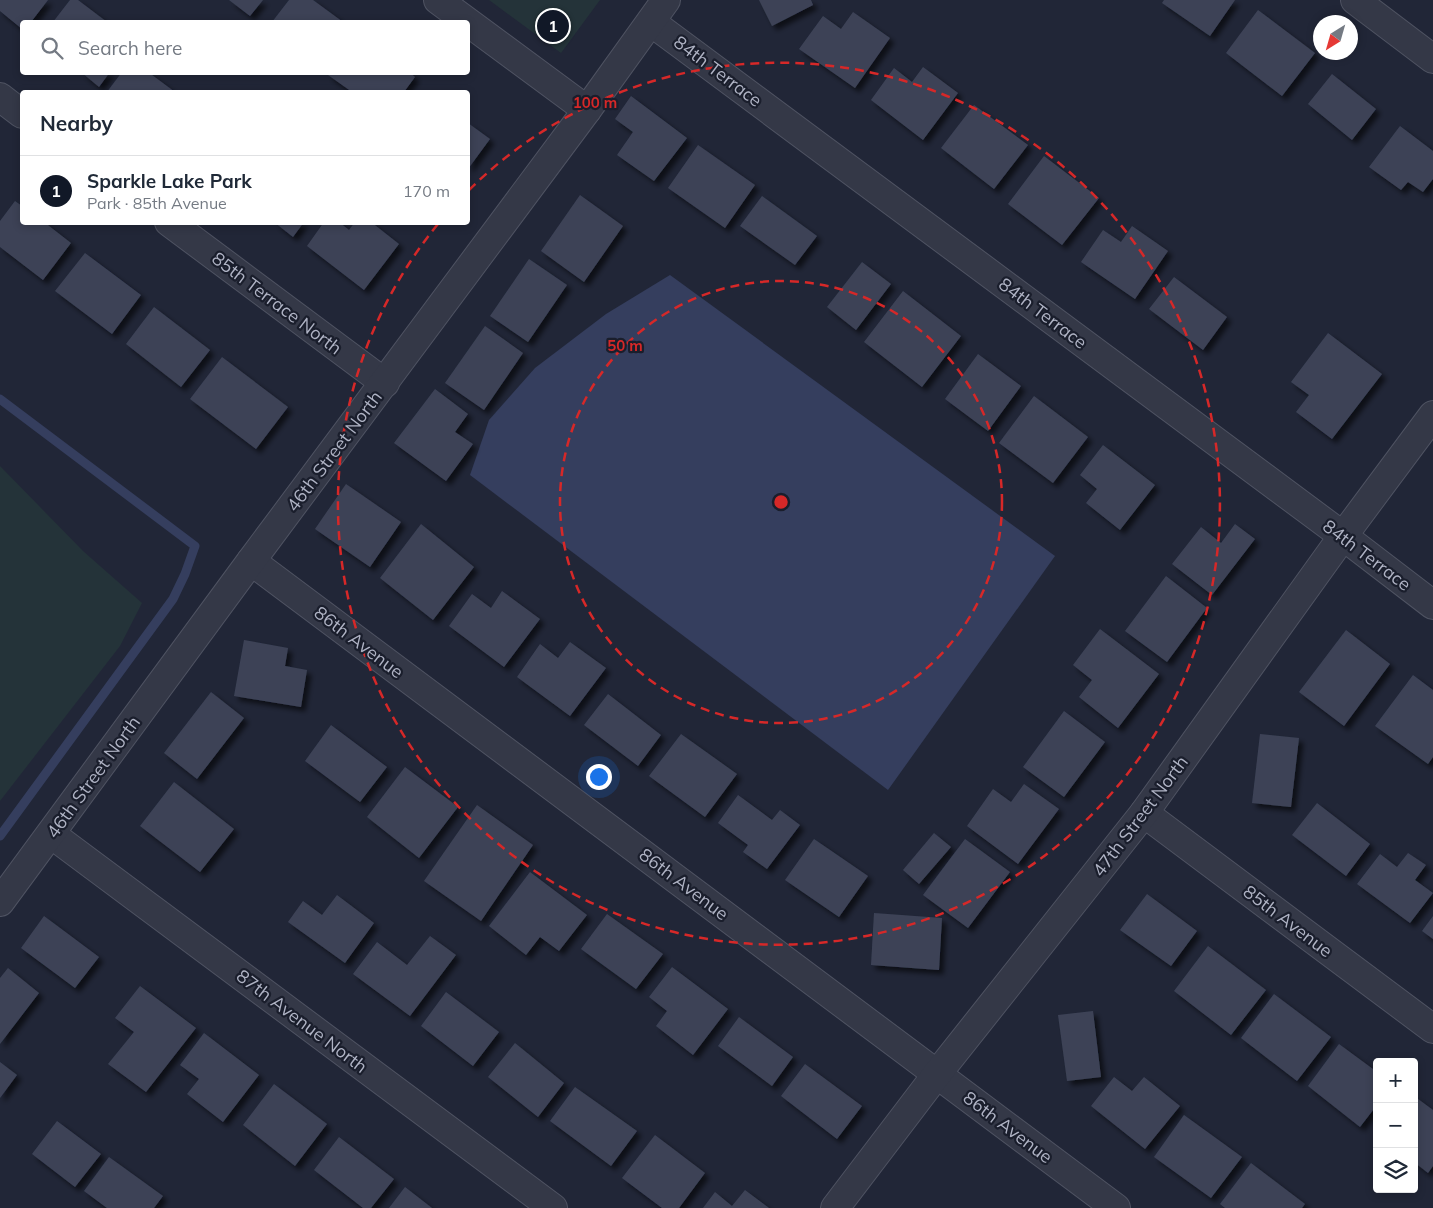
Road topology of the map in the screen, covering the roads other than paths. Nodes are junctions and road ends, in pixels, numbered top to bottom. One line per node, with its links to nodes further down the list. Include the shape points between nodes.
1 (438, 0): 4 (street)
2 (1355, 0): 6 (street)
3 (659, 11): 8 (street, 46th Street North); 13 (street, 84th Terrace)
4 (465, 20)
5 (470, 24): 8 (street)
6 (1433, 59)
7 (0, 97): 9 (street)
8 (587, 110): 11 (street, 46th Street North)
9 (20, 112)
10 (173, 225): 11 (street, 85th Terrace North)
11 (385, 383): 14 (street, 46th Street North)
12 (1433, 416): 13 (street, 47th Street North)
13 (1343, 536): 15 (street, 84th Terrace); 16 (street, 47th Street North)
14 (251, 561): 17 (street, 46th Street North); 20 (street, 86th Avenue)
15 (1433, 605)
16 (1144, 813): 19 (street, 85th Avenue); 20 (street, 47th Street North)
17 (51, 834): 18 (street, 46th Street North); 21 (street, 87th Avenue North)
18 (0, 902)
19 (1433, 1029)
20 (937, 1074): 22 (street, 47th Street North); 23 (street, 86th Avenue)
21 (553, 1208)
22 (835, 1208)
23 (1116, 1208)

